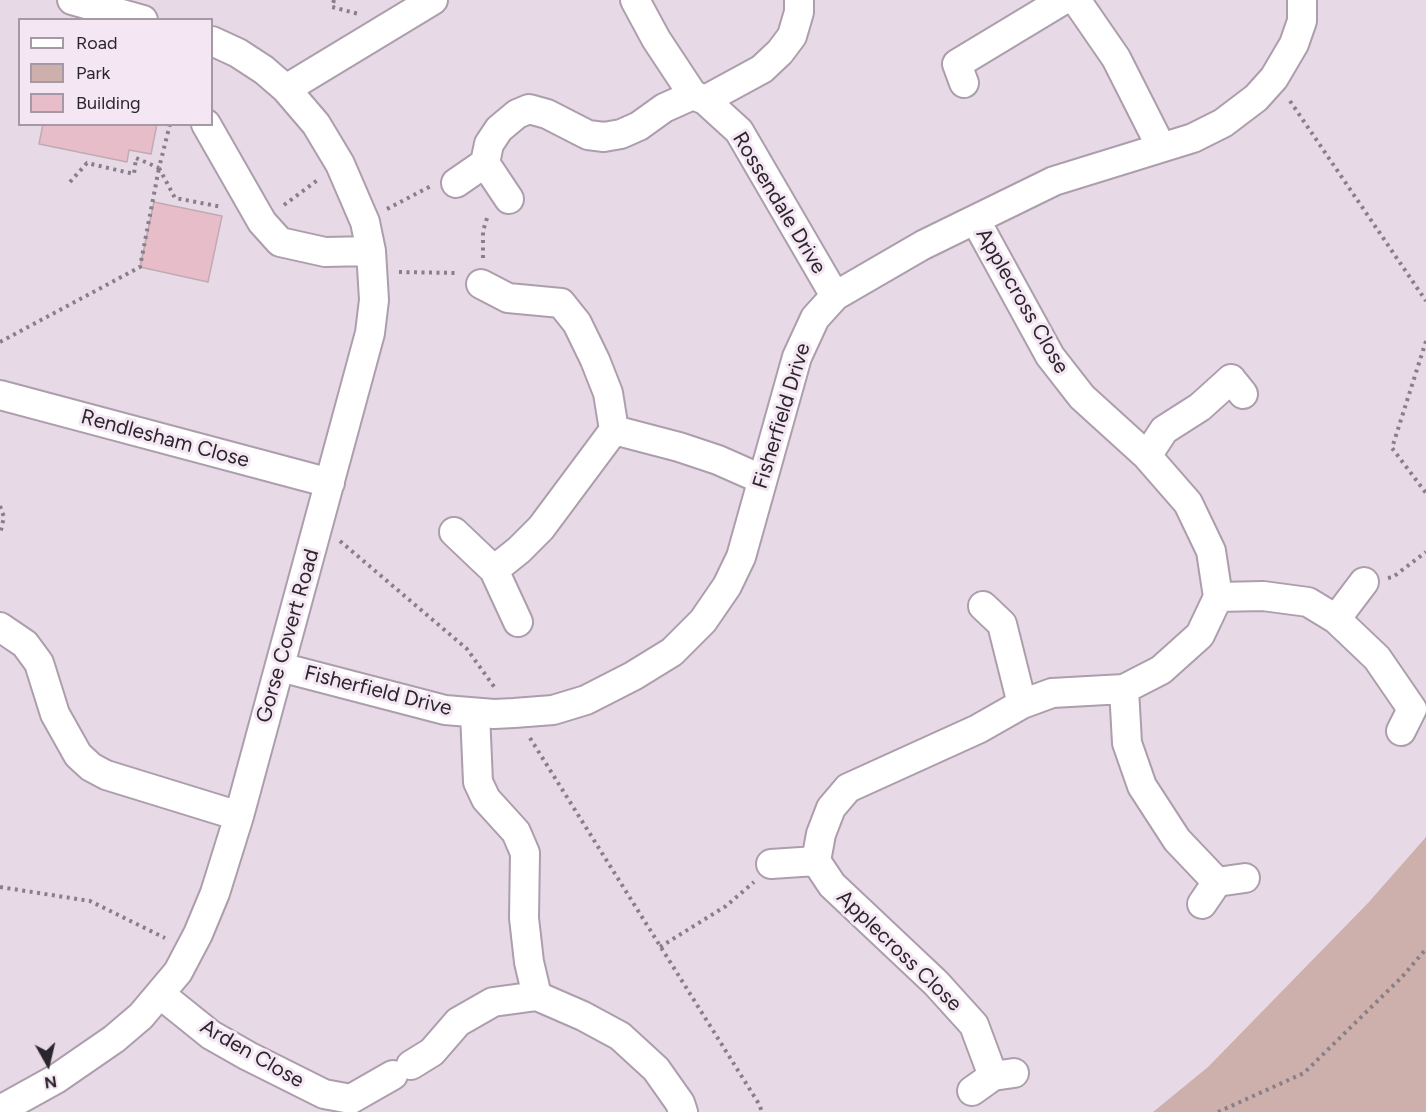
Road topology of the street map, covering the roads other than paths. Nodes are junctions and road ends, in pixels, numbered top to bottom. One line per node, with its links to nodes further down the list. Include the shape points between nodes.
1 (72, 0): 8 (street)
2 (433, 0): 11 (street)
3 (635, 0): 12 (street, Rossendale Drive, via 656,39)
4 (799, 0): 12 (street, via 792,36 780,52 762,69)
5 (1063, 0): 10 (street, via 957,64)
6 (1076, 0): 14 (street, via 1116,58)
7 (1302, 0): 14 (street, Fisherfield Drive, via 1302,21 1294,44 1274,78 1256,98 1193,138)
8 (136, 18)
9 (213, 41): 11 (street, Gorse Covert Road, via 264,70)
10 (964, 83)
11 (286, 89): 19 (street, Gorse Covert Road, via 316,124 340,164 365,222)
12 (699, 98): 15 (street, via 664,108 621,134 604,136 588,135 529,108 499,129 489,144); 21 (street, Rossendale Drive, via 739,131)
13 (207, 126): 19 (street, via 262,222 280,242)
14 (1161, 147): 18 (street, Fisherfield Drive, via 1054,182)
15 (485, 164): 16 (street); 17 (street)
16 (456, 183)
17 (509, 199)
18 (976, 221): 21 (street, Fisherfield Drive, via 923,245); 25 (street, Applecross Close, via 1050,356 1082,397)
19 (373, 261): 27 (street, Gorse Covert Road, via 370,333)
20 (481, 284): 24 (street, via 508,298 562,294 608,393)
21 (835, 296): 26 (street, Fisherfield Drive, via 815,318 796,357)
22 (1243, 394): 25 (street, via 1231,379 1200,407 1164,430)
23 (0, 395): 27 (street, Rendlesham Close)
24 (614, 430): 26 (street, via 708,457); 29 (street, via 541,528)
25 (1147, 456): 31 (street, Applecross Close, via 1188,503 1211,551)
26 (761, 479): 39 (street, Fisherfield Drive, via 741,557 727,586 703,621 672,652 586,700 553,710)
27 (330, 483): 36 (street, Gorse Covert Road)
28 (454, 532): 29 (street)
29 (494, 570): 34 (street)
30 (1364, 582): 33 (street)
31 (1218, 597): 33 (street, via 1263,596 1308,602); 37 (street, via 1200,635 1161,670)
32 (983, 606): 38 (street, via 1002,624)
33 (1336, 619): 40 (street, via 1377,658 1412,709)
34 (518, 622)
35 (0, 627): 41 (street, via 25,644 39,663 55,714 78,755 91,767)
36 (280, 667): 39 (street, Fisherfield Drive, via 445,710); 41 (street, Gorse Covert Road)
37 (1124, 689): 38 (street, via 1052,693); 44 (street, via 1127,743 1142,786 1210,893)
38 (1022, 704): 42 (street, via 978,729 848,788 831,808)
39 (475, 713): 46 (street, via 478,782 486,799 516,832 525,853 524,918)
40 (1401, 731)
41 (239, 816): 45 (street, Gorse Covert Road, via 215,893 190,950)
42 (816, 861): 43 (street); 47 (street, Applecross Close, via 832,885 936,983 974,1025)
43 (771, 864)
44 (1245, 878)
45 (160, 994): 48 (street, Arden Close, via 211,1035); 49 (street, Gorse Covert Road, via 114,1039 56,1079)
46 (537, 996): 48 (street, Arden Close, via 493,1002 458,1022 432,1052); 50 (street, via 620,1036 656,1069)
47 (993, 1080)
48 (354, 1106)
49 (0, 1110)
50 (683, 1112)

